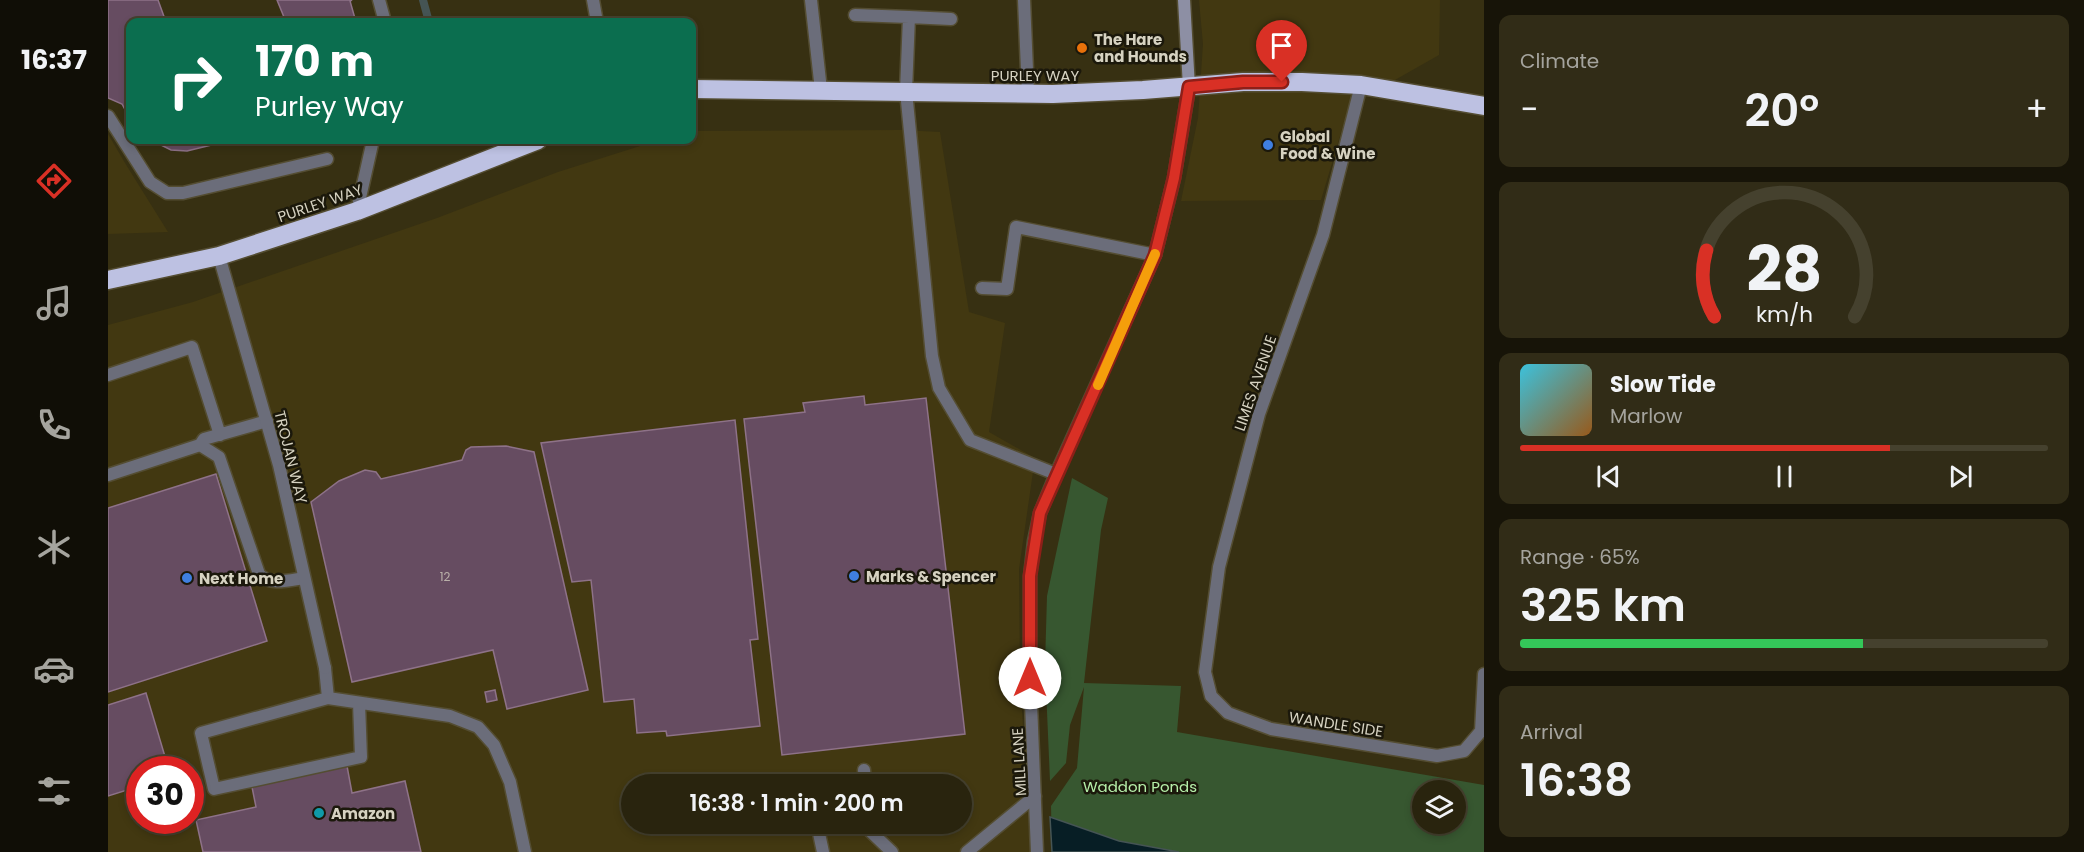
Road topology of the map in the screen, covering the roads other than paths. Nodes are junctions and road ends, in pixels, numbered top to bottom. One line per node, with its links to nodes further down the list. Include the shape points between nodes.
1 (379, 0): 8 (street)
2 (593, 0): 9 (street)
3 (811, 0): 14 (street)
4 (1024, 0): 16 (street)
5 (1184, 0): 12 (street)
6 (855, 15): 7 (street)
7 (909, 17): 10 (street); 15 (street)
8 (384, 18)
9 (596, 18)
10 (951, 19)
11 (1361, 85): 12 (highway, PURLEY WAY, via 1254,82); 17 (highway, PURLEY WAY); 35 (street, LIMES AVENUE, via 1323,236 1258,414 1219,567 1205,672)
12 (1189, 87): 16 (highway, PURLEY WAY); 23 (street, MILL LANE, via 1174,178)
13 (696, 89): 14 (highway, PURLEY WAY)
14 (821, 90): 15 (highway, PURLEY WAY)
15 (906, 91): 16 (highway, PURLEY WAY); 31 (street, via 932,356 939,388 970,440)
16 (1028, 93)
17 (1484, 105)
18 (108, 116): 21 (street, via 150,182 167,193 183,193)
19 (373, 144): 22 (street)
20 (528, 144): 22 (highway, PURLEY WAY)
21 (327, 159)
22 (357, 211): 24 (highway, PURLEY WAY)
23 (1155, 255): 26 (street, via 1016,227 1007,289); 31 (street, MILL LANE)
24 (219, 256): 25 (highway, PURLEY WAY); 28 (street, TROJAN WAY)
25 (108, 280)
26 (982, 288)
27 (108, 375): 29 (street, via 192,347)
28 (267, 422): 29 (street); 33 (street, TROJAN WAY)
29 (220, 435): 30 (street, via 204,439)
30 (200, 445): 32 (street); 33 (street, via 219,457 259,574 271,581)
31 (1056, 474): 40 (street, MILL LANE, via 1040,513 1030,576)
32 (108, 475)
33 (304, 579): 36 (street, TROJAN WAY)
34 (1484, 674): 35 (street, WANDLE SIDE, via 1481,731 1464,751 1437,756 1271,729 1228,712)
35 (1211, 696)
36 (328, 698): 37 (street); 37 (street, via 201,733 214,789 361,757)
37 (359, 703): 43 (street, via 450,716 478,727 494,745 510,782)
38 (864, 770): 39 (street)
39 (864, 774)
40 (1035, 796): 46 (street); 47 (street, MILL LANE)
41 (819, 834): 44 (street)
42 (873, 834): 45 (street)
43 (525, 852)
44 (823, 852)
45 (892, 852)
46 (967, 852)
47 (1037, 852)

